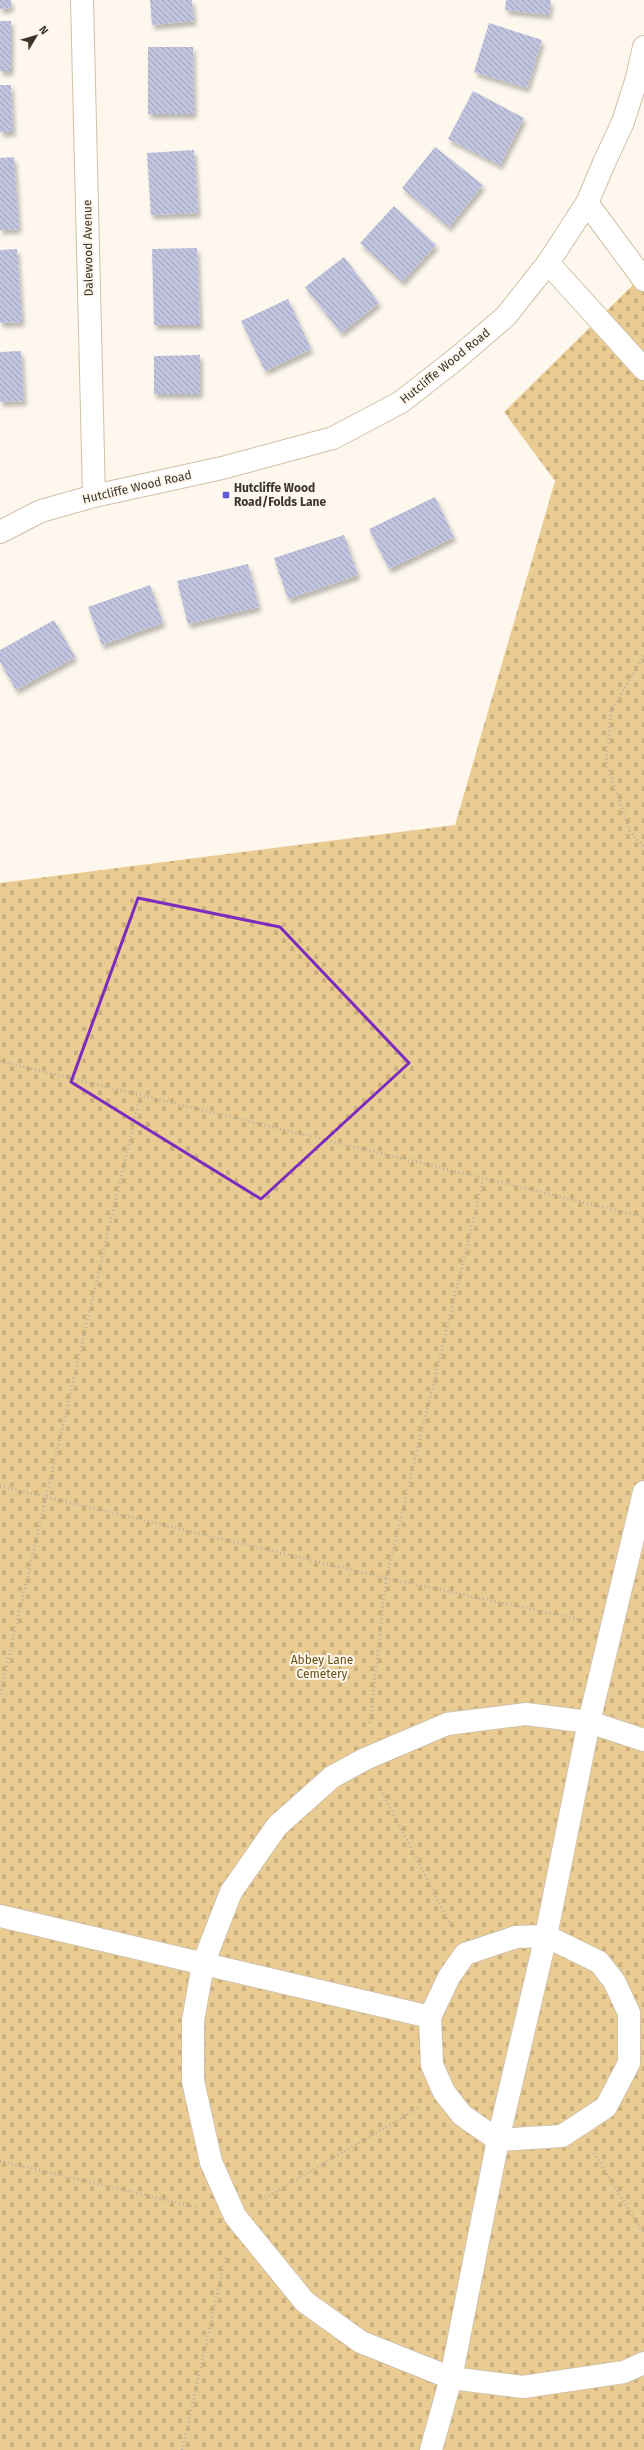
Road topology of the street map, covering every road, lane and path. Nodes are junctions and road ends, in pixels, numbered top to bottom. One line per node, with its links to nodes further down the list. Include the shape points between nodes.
1 (82, 0): 7 (street, Dalewood Avenue)
2 (644, 46): 3 (street, Hutcliffe Wood Road, via 623,122)
3 (587, 203): 4 (street, Hutcliffe Wood Road); 5 (street)
4 (548, 263): 6 (street); 7 (street, Hutcliffe Wood Road, via 506,316 456,359 401,402 333,438 222,468)
5 (644, 280)
6 (644, 368)
7 (94, 496): 8 (street, Hutcliffe Wood Road, via 41,512)
8 (0, 532)
9 (644, 656): 10 (path, via 611,711 606,762 630,832)
10 (644, 847)
11 (0, 1061): 12 (path)
12 (140, 1096): 13 (path); 17 (path)
13 (483, 1180): 14 (path); 18 (path)
14 (644, 1218)
15 (0, 1486): 17 (path)
16 (644, 1492): 19 (street)
17 (45, 1497): 18 (path); 20 (path)
18 (386, 1578): 19 (path); 23 (path)
19 (612, 1627): 21 (street)
20 (0, 1694)
21 (589, 1722): 22 (street); 23 (street, via 526,1714 447,1724); 25 (street)
22 (644, 1740)
23 (365, 1759): 26 (path); 27 (street, via 332,1777 277,1826 231,1892)
24 (0, 1916): 27 (street)
25 (546, 1936): 26 (street, via 516,1937); 29 (street, via 598,1962 614,1981 629,2013); 32 (street)
26 (466, 1954): 28 (street, via 449,1977)
27 (203, 1964): 28 (street); 34 (street, via 193,2020 193,2081 211,2162)
28 (430, 2017): 30 (street, via 432,2065)
29 (637, 2065): 31 (street, via 606,2107)
30 (444, 2092): 32 (street, via 462,2115); 34 (path)
31 (577, 2126): 32 (street, via 562,2136); 35 (path)
32 (498, 2140): 37 (street)
33 (0, 2162): 34 (path)
34 (235, 2216): 37 (street, via 305,2302 361,2342); 38 (path)
35 (644, 2234)
36 (644, 2364): 37 (street, via 624,2372 523,2387)
37 (451, 2378): 39 (street)
38 (182, 2450)
39 (431, 2450)

